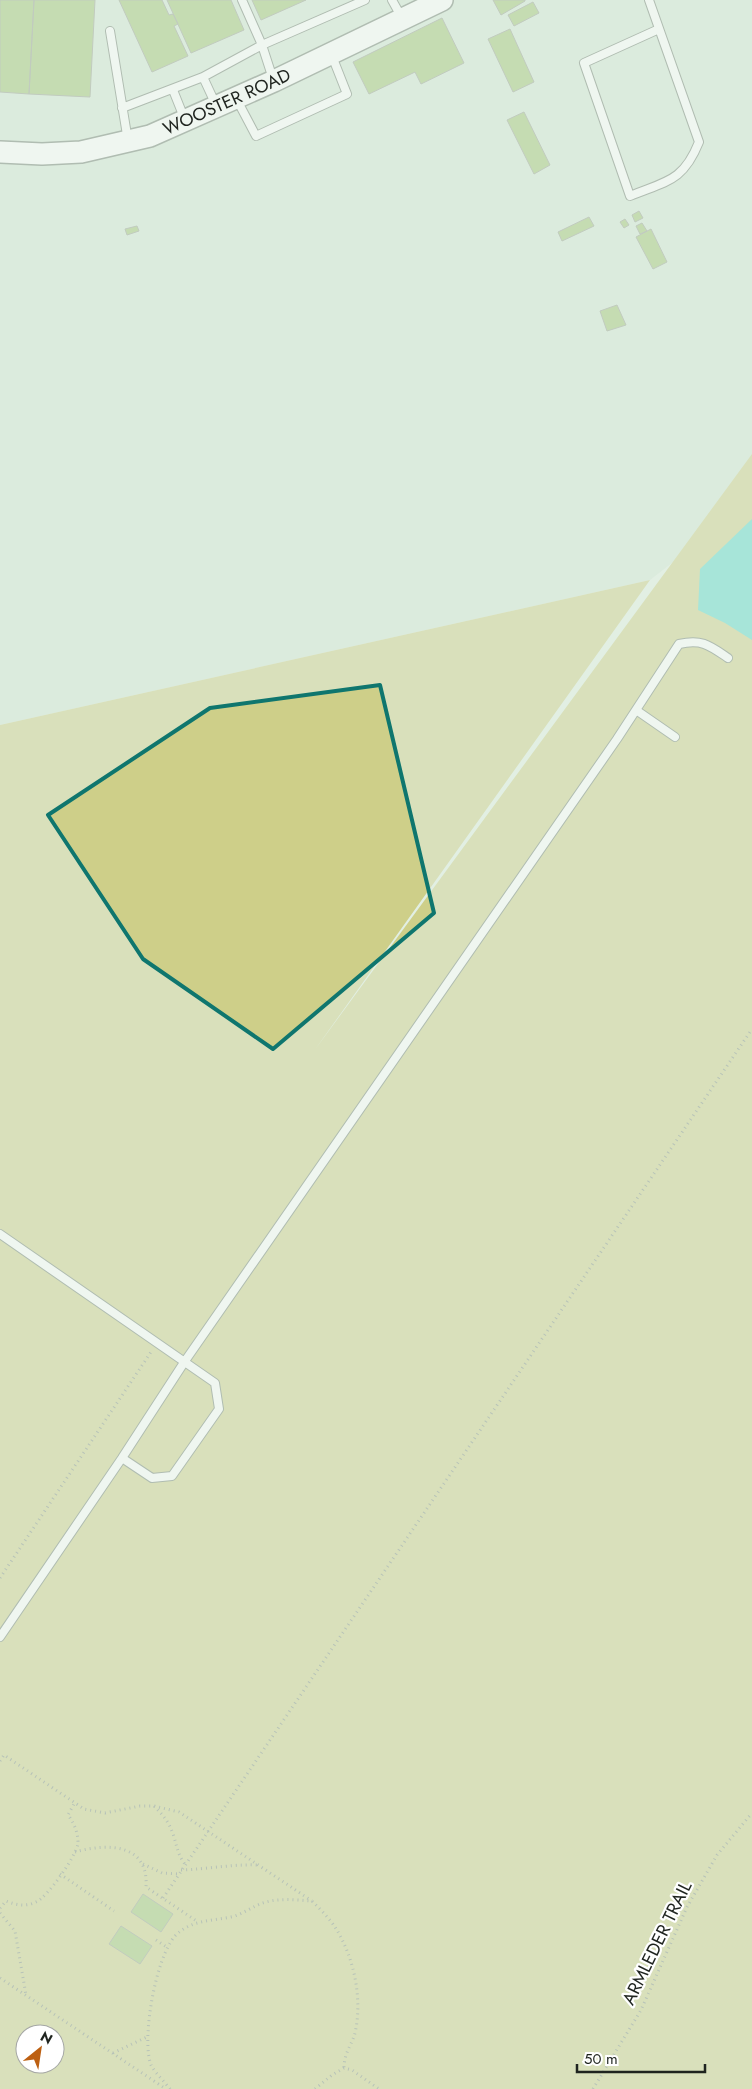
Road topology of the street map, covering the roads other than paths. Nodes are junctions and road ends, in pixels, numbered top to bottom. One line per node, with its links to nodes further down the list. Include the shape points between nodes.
1 (242, 0): 9 (lane)
2 (365, 0): 9 (lane)
3 (392, 0): 6 (lane)
4 (442, 0): 6 (street, WOOSTER ROAD)
5 (649, 0): 7 (lane)
6 (403, 19): 10 (street, WOOSTER ROAD)
7 (659, 29): 7 (lane, via 699,142 691,162 677,177 630,196 584,63)
8 (110, 31): 16 (lane)
9 (262, 46): 11 (lane); 12 (lane)
10 (331, 53): 12 (street, WOOSTER ROAD); 14 (lane, via 346,94 256,136)
11 (203, 77): 13 (lane); 15 (lane)
12 (274, 80): 14 (street, WOOSTER ROAD)
13 (173, 90): 16 (lane); 17 (lane)
14 (236, 98): 15 (street, WOOSTER ROAD)
15 (217, 107): 17 (street, WOOSTER ROAD)
16 (122, 108): 18 (lane)
17 (186, 122): 18 (street, WOOSTER ROAD)
18 (128, 142): 19 (street, WOOSTER ROAD, via 81,152)
19 (0, 152)
20 (728, 658): 21 (lane, via 694,640 679,644)
21 (636, 710): 22 (lane); 24 (lane)
22 (675, 737)
23 (0, 1234): 24 (lane)
24 (185, 1361): 25 (lane); 25 (lane, via 215,1383 219,1409 172,1476 152,1478)
25 (122, 1458): 26 (lane)
26 (0, 1637)

